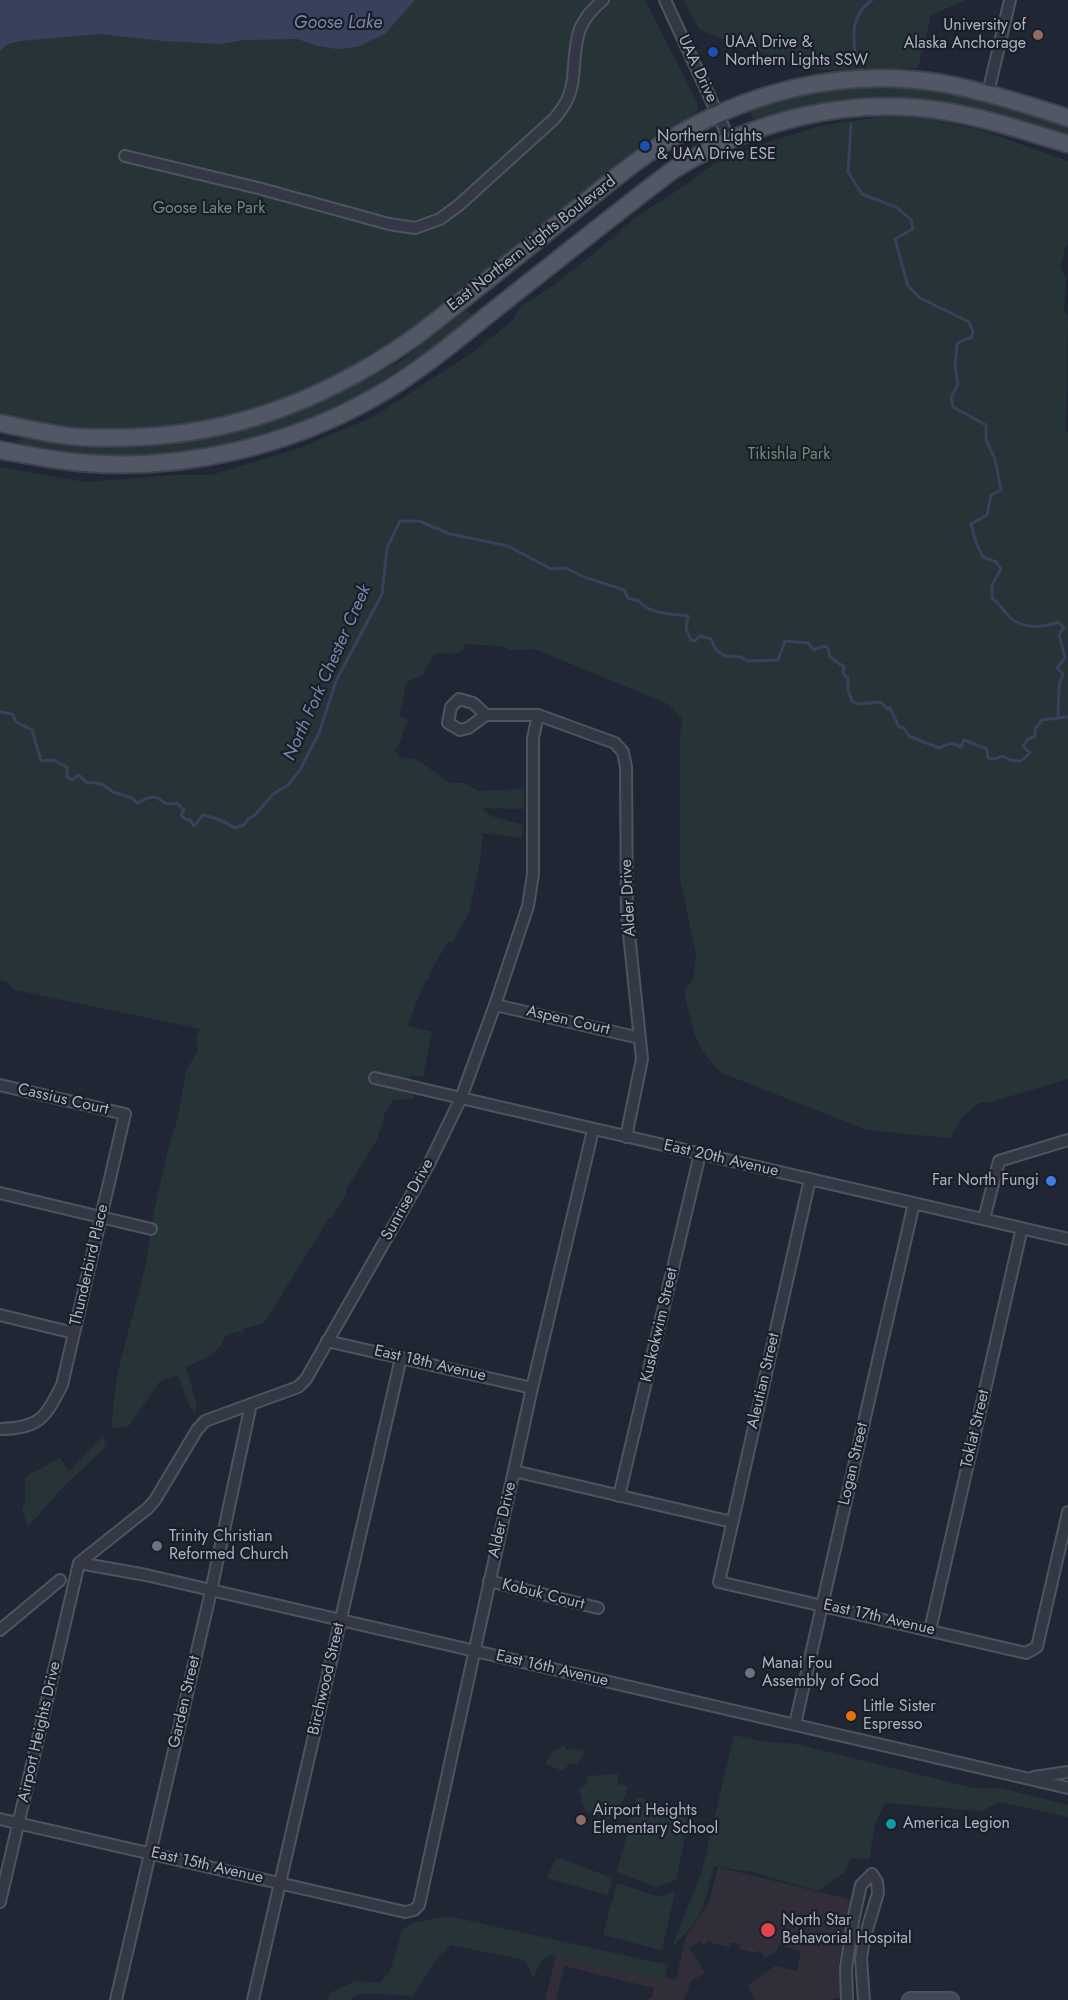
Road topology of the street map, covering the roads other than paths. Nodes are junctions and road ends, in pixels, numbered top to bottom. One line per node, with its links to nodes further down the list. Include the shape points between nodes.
1 (603, 0): 9 (street, via 580,26 575,41 573,82 565,106 459,205 441,219 416,228)
2 (665, 0): 5 (street, UAA Drive)
3 (1010, 0): 4 (street)
4 (988, 93): 5 (main road, East Northern Lights Boulevard, via 902,80 830,81 768,94); 6 (main road, East Northern Lights Boulevard)
5 (718, 114): 7 (street, UAA Drive); 10 (main road, East Northern Lights Boulevard, via 632,165 378,363 304,401 223,426 168,435 80,437)
6 (1068, 118)
7 (729, 140): 8 (main road, East Northern Lights Boulevard, via 764,126 832,110 898,107 944,111); 11 (main road, East Northern Lights Boulevard, via 673,170 446,349 374,397 312,427 241,449 165,462 87,463)
8 (1068, 144)
9 (125, 156)
10 (0, 423)
11 (0, 450)
12 (486, 715): 13 (street, Alder Drive)
13 (538, 715): 14 (street, Sunrise Drive, via 533,738 533,874 528,906); 15 (street, Alder Drive, via 615,743 623,752 627,914)
14 (495, 1005): 15 (street, Aspen Court); 18 (street, Sunrise Drive)
15 (640, 1038): 21 (street, Alder Drive, via 642,1059)
16 (375, 1078): 18 (street, East 20th Avenue)
17 (0, 1086): 19 (street, Cassius Court)
18 (461, 1098): 20 (street, East 20th Avenue); 34 (street, Sunrise Drive, via 429,1164)
19 (125, 1114): 27 (street, Thunderbird Place)
20 (593, 1130): 21 (street, East 20th Avenue); 36 (street, Alder Drive)
21 (626, 1137): 23 (street, East 20th Avenue)
22 (1068, 1140): 28 (street, via 999,1161)
23 (700, 1154): 24 (street, East 20th Avenue); 40 (street, Kuskokwim Street)
24 (810, 1179): 26 (street, East 20th Avenue); 42 (street, Aleutian Street)
25 (0, 1193): 27 (street)
26 (914, 1203): 28 (street, East 20th Avenue); 48 (street, Logan Street)
27 (101, 1217): 30 (street); 33 (street, Thunderbird Place)
28 (984, 1219): 29 (street, East 20th Avenue)
29 (1022, 1228): 31 (street, East 20th Avenue); 52 (street, Toklat Street)
30 (151, 1229)
31 (1068, 1239)
32 (0, 1315): 33 (street)
33 (74, 1333): 38 (street, Thunderbird Place, via 62,1385 48,1413 22,1428)
34 (327, 1341): 35 (street, East 18th Avenue); 37 (street, Sunrise Drive, via 298,1387)
35 (401, 1358): 36 (street, East 18th Avenue); 50 (street, Birchwood Street)
36 (532, 1388): 39 (street, Alder Drive)
37 (251, 1404): 43 (street, Sunrise Drive, via 206,1421 148,1508); 47 (street, Garden Street)
38 (0, 1429)
39 (514, 1471): 40 (street); 45 (street, Alder Drive)
40 (619, 1496): 42 (street)
41 (1068, 1512): 52 (street, East 17th Avenue, via 1037,1647 1026,1653)
42 (732, 1522): 46 (street, Aleutian Street)
43 (79, 1563): 47 (street, East 16th Avenue); 59 (street, Airport Heights Drive)
44 (60, 1580): 51 (street)
45 (489, 1581): 49 (street, Kobuk Court); 53 (street, Alder Drive)
46 (718, 1582): 48 (street, East 17th Avenue)
47 (212, 1591): 50 (street, East 16th Avenue); 60 (street, Garden Street)
48 (822, 1605): 52 (street, East 17th Avenue); 54 (street, Logan Street)
49 (598, 1608)
50 (341, 1622): 53 (street, East 16th Avenue); 61 (street, Birchwood Street)
51 (0, 1630)
52 (930, 1630)
53 (475, 1652): 54 (street, East 16th Avenue); 63 (street, Alder Drive, via 422,1895)
54 (795, 1724): 56 (street, East 16th Avenue)
55 (1068, 1772): 56 (street, East 16th Avenue)
56 (1025, 1778): 57 (street, East 16th Avenue)
57 (1068, 1788)
58 (0, 1819): 59 (street, East 15th Avenue)
59 (19, 1823): 60 (street, East 15th Avenue); 62 (street, Airport Heights Drive)
60 (149, 1853): 61 (street, East 15th Avenue); 64 (street, Garden Street)
61 (280, 1883): 63 (street, East 15th Avenue, via 405,1912); 65 (street, Birchwood Street)
62 (0, 1902)
63 (414, 1910)
64 (116, 2000)
65 (253, 2000)
66 (847, 2000): 67 (street, via 846,1968 853,1921 861,1885 872,1874 878,1893 861,1959)
67 (864, 2000)
68 (910, 2000): 69 (main road)
69 (951, 2000)

